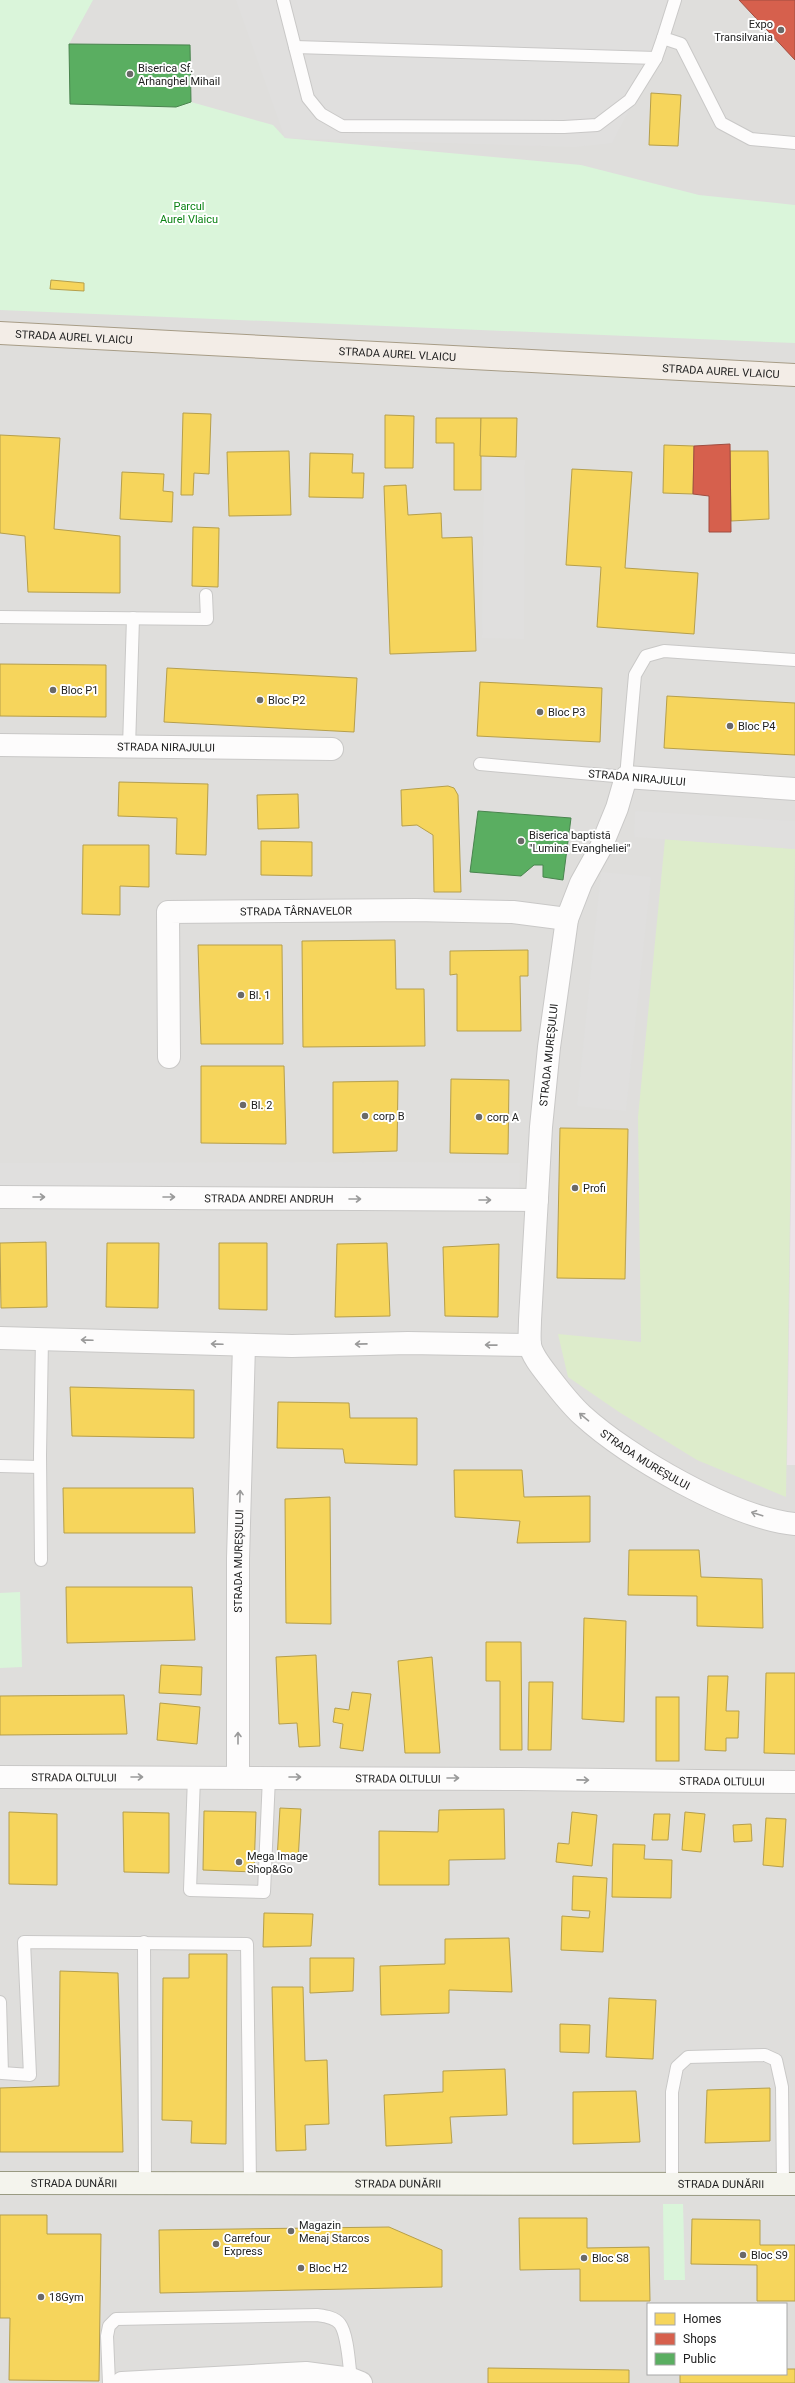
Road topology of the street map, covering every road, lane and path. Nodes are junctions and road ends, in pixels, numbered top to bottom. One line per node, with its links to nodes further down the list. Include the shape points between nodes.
1 (283, 0): 4 (lane)
2 (675, 0): 3 (lane)
3 (663, 38): 5 (lane); 6 (lane, via 681,44 721,123 751,139)
4 (295, 48): 5 (lane); 5 (lane, via 308,98 321,114 342,126 597,125 630,100)
5 (656, 58)
6 (795, 143)
7 (0, 333): 8 (main road, STRADA AUREL VLAICU)
8 (795, 375)
9 (206, 595): 11 (lane, via 207,619)
10 (0, 617): 11 (lane)
11 (133, 618): 14 (lane)
12 (795, 660): 17 (lane, via 664,651 646,656 635,675)
13 (0, 745): 14 (street, STRADA NIRAJULUI)
14 (129, 747): 15 (street, STRADA NIRAJULUI)
15 (332, 749)
16 (480, 764): 17 (lane, STRADA NIRAJULUI)
17 (626, 777): 18 (street, STRADA NIRAJULUI); 19 (street, STRADA MUREȘULUI, via 601,847 581,883)
18 (795, 790)
19 (567, 918): 20 (street, STRADA TÂRNAVELOR, via 513,912 415,910 168,912); 22 (street, STRADA MUREȘULUI, via 549,1047)
20 (169, 1057)
21 (0, 1197): 22 (street, STRADA ANDREI ANDRUH, one-way to 22)
22 (537, 1200): 26 (street, STRADA MUREȘULUI)
23 (0, 1338): 24 (street)
24 (42, 1339): 25 (street, one-way to 24); 28 (lane)
25 (244, 1345): 26 (street, one-way to 25); 33 (street, STRADA MUREȘULUI, one-way to 25, via 238,1559)
26 (530, 1345): 29 (street, STRADA MUREȘULUI, one-way to 26, via 720,1502 662,1471 608,1436 581,1414 560,1392 542,1368)
27 (0, 1466): 28 (lane)
28 (40, 1468): 30 (lane)
29 (795, 1524)
30 (41, 1560)
31 (0, 1777): 32 (street, STRADA OLTULUI, one-way to 32)
32 (194, 1777): 33 (street, STRADA OLTULUI); 34 (lane, via 190,1890 264,1892)
33 (238, 1777): 34 (street, STRADA OLTULUI)
34 (268, 1777): 35 (street, STRADA OLTULUI, one-way to 35)
35 (795, 1782)
36 (144, 1942): 37 (lane, via 24,1942 30,2075 2,2073); 39 (lane); 40 (lane, via 247,1944)
37 (0, 2002)
38 (0, 2183): 39 (street, STRADA DUNĂRII)
39 (145, 2183): 40 (street, STRADA DUNĂRII)
40 (250, 2184): 41 (street, STRADA DUNĂRII)
41 (672, 2184): 42 (street, STRADA DUNĂRII); 42 (lane, via 672,2092 677,2067 688,2057 765,2055 776,2060 782,2087)
42 (789, 2184)
43 (356, 2381): 44 (lane, via 340,2324 332,2318 310,2315 116,2319 109,2326 107,2336); 45 (street, via 306,2373)
44 (109, 2383)
45 (122, 2383)

